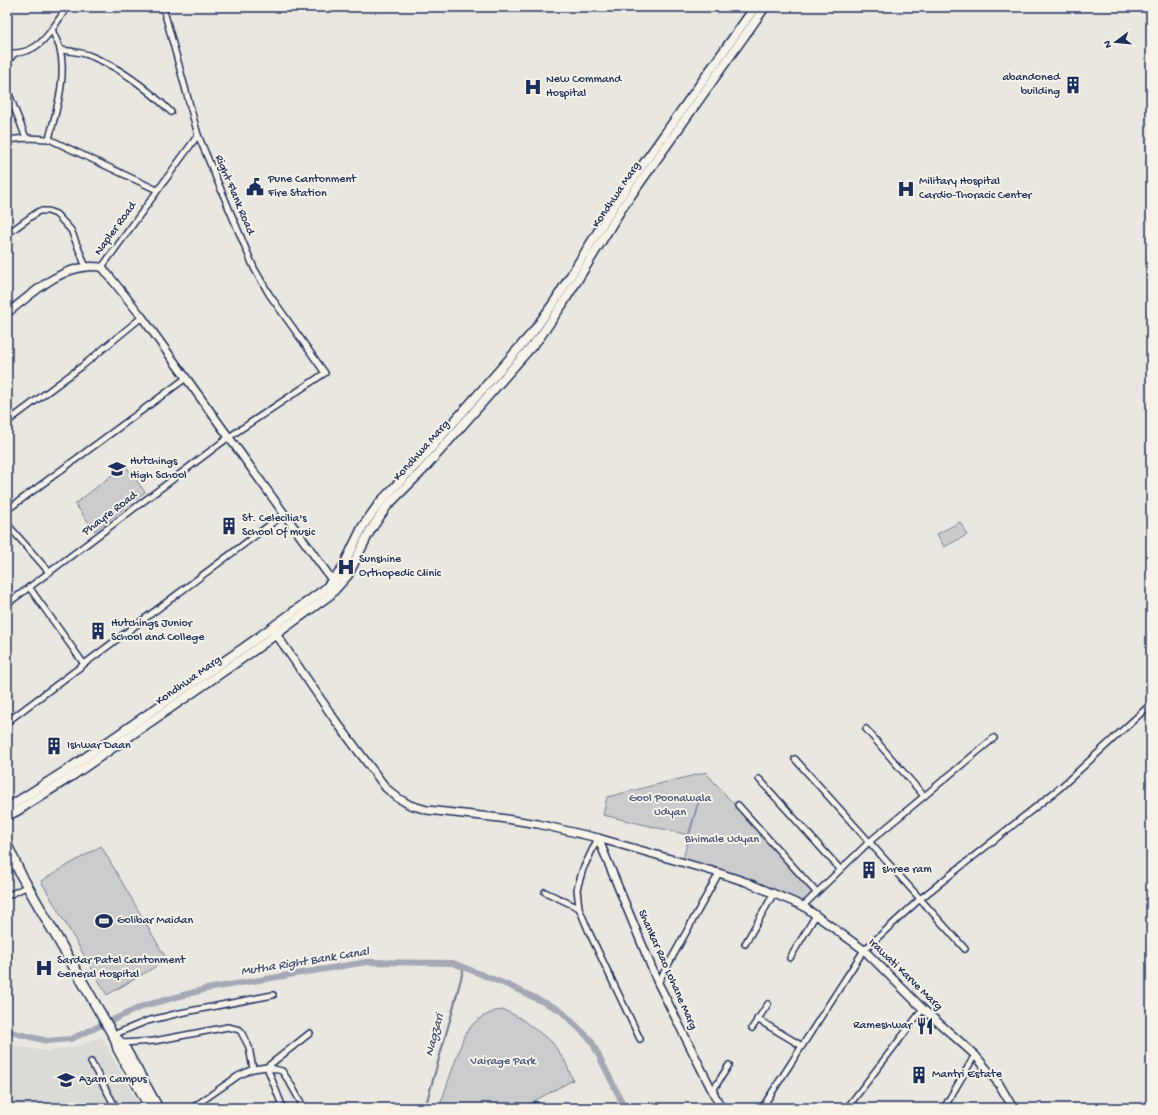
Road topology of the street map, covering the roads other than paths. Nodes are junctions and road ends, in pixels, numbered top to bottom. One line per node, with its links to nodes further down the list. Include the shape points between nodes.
1 (67, 7): 5 (street)
2 (163, 7): 13 (street, Right Flank Road)
3 (755, 7): 11 (main road, Kondhwa Marg)
4 (765, 7): 11 (main road, Kondhwa Marg)
5 (52, 29): 6 (street); 8 (street, via 34,48)
6 (60, 50): 12 (street, via 92,56 107,64 137,82); 15 (street, via 60,90)
7 (7, 53): 8 (street)
8 (14, 54): 9 (street)
9 (7, 62)
10 (7, 89): 14 (street)
11 (696, 96): 31 (main road, Kondhwa Marg, via 615,204 533,332 381,501 363,526)
12 (171, 112)
13 (198, 135): 17 (street, Napler Road); 23 (street, Right Flank Road, via 254,268)
14 (26, 138): 15 (street); 16 (street)
15 (49, 139): 17 (street)
16 (7, 140)
17 (157, 190): 20 (street, Napler Road)
18 (7, 234): 19 (street, via 39,211 56,214 71,230)
19 (86, 266): 20 (main road, Napler Road); 21 (main road, Napler Road, via 53,278)
20 (102, 267): 22 (main road)
21 (7, 313)
22 (142, 317): 24 (main road); 25 (street, via 81,367)
23 (325, 373): 26 (street, Phayre Road)
24 (186, 378): 26 (main road); 27 (street)
25 (7, 422)
26 (229, 437): 28 (main road); 30 (street, Phayre Road)
27 (7, 510)
28 (284, 514): 31 (main road); 35 (street)
29 (7, 524): 30 (street)
30 (49, 572): 32 (street, Phayre Road)
31 (335, 584): 34 (main road, Kondhwa Marg, via 325,589)
32 (29, 587): 33 (street, Phayre Road); 35 (street)
33 (7, 604)
34 (274, 631): 42 (main road, Kondhwa Marg); 47 (main road, Irawati Karve Marg, via 335,720 386,788 398,798 427,810 538,824)
35 (84, 664): 37 (street)
36 (1151, 704): 57 (street, via 1061,787)
37 (7, 722)
38 (866, 729): 43 (street)
39 (994, 738): 43 (street)
40 (795, 759): 48 (street)
41 (759, 779): 50 (street)
42 (58, 781): 45 (main road, Kondhwa Marg); 46 (main road, Kondhwa Marg)
43 (924, 796): 48 (street)
44 (738, 805): 54 (street)
45 (7, 808)
46 (7, 816)
47 (598, 838): 51 (main road, Irawati Karve Marg); 59 (street, via 577,889); 65 (main road, Shankar Rao Lohane Marg)
48 (869, 842): 50 (street); 57 (street)
49 (7, 846): 52 (highway)
50 (840, 869): 54 (street)
51 (719, 873): 55 (main road, Irawati Karve Marg); 65 (street)
52 (28, 886): 56 (street); 72 (highway)
53 (545, 892): 59 (street)
54 (816, 892): 58 (street)
55 (774, 893): 58 (main road, Irawati Karve Marg); 61 (street)
56 (7, 896)
57 (920, 899): 62 (street); 63 (street)
58 (803, 906): 60 (main road, Irawati Karve Marg)
59 (579, 908): 73 (street)
60 (816, 915): 63 (main road, Irawati Karve Marg); 64 (street)
61 (745, 944)
62 (965, 949)
63 (864, 950): 68 (main road, Irawati Karve Marg); 74 (street)
64 (790, 958)
65 (658, 983): 80 (main road, Shankar Rao Lohane Marg)
66 (273, 995): 72 (street, via 147,1022)
67 (768, 1004): 69 (street)
68 (923, 1009): 75 (main road, Irawati Karve Marg); 89 (street)
69 (757, 1019): 70 (street); 74 (street)
70 (752, 1028)
71 (310, 1033): 78 (street)
72 (117, 1039): 79 (street, via 154,1041 228,1027 240,1030 249,1047); 82 (highway, via 118,1049); 83 (highway, via 123,1045)
73 (640, 1039)
74 (802, 1046): 88 (street)
75 (975, 1055): 90 (street); 91 (main road, Irawati Karve Marg, via 999,1084)
76 (91, 1062): 81 (street)
77 (729, 1065): 80 (street)
78 (267, 1067): 79 (street); 85 (street); 86 (street, via 282,1071)
79 (253, 1069): 84 (street, via 238,1076)
80 (713, 1093): 87 (main road, Shankar Rao Lohane Marg)
81 (116, 1108)
82 (150, 1108)
83 (158, 1108)
84 (192, 1108)
85 (284, 1108)
86 (304, 1108)
87 (721, 1108)
88 (762, 1108)
89 (847, 1108)
90 (944, 1108)
91 (1013, 1108)

